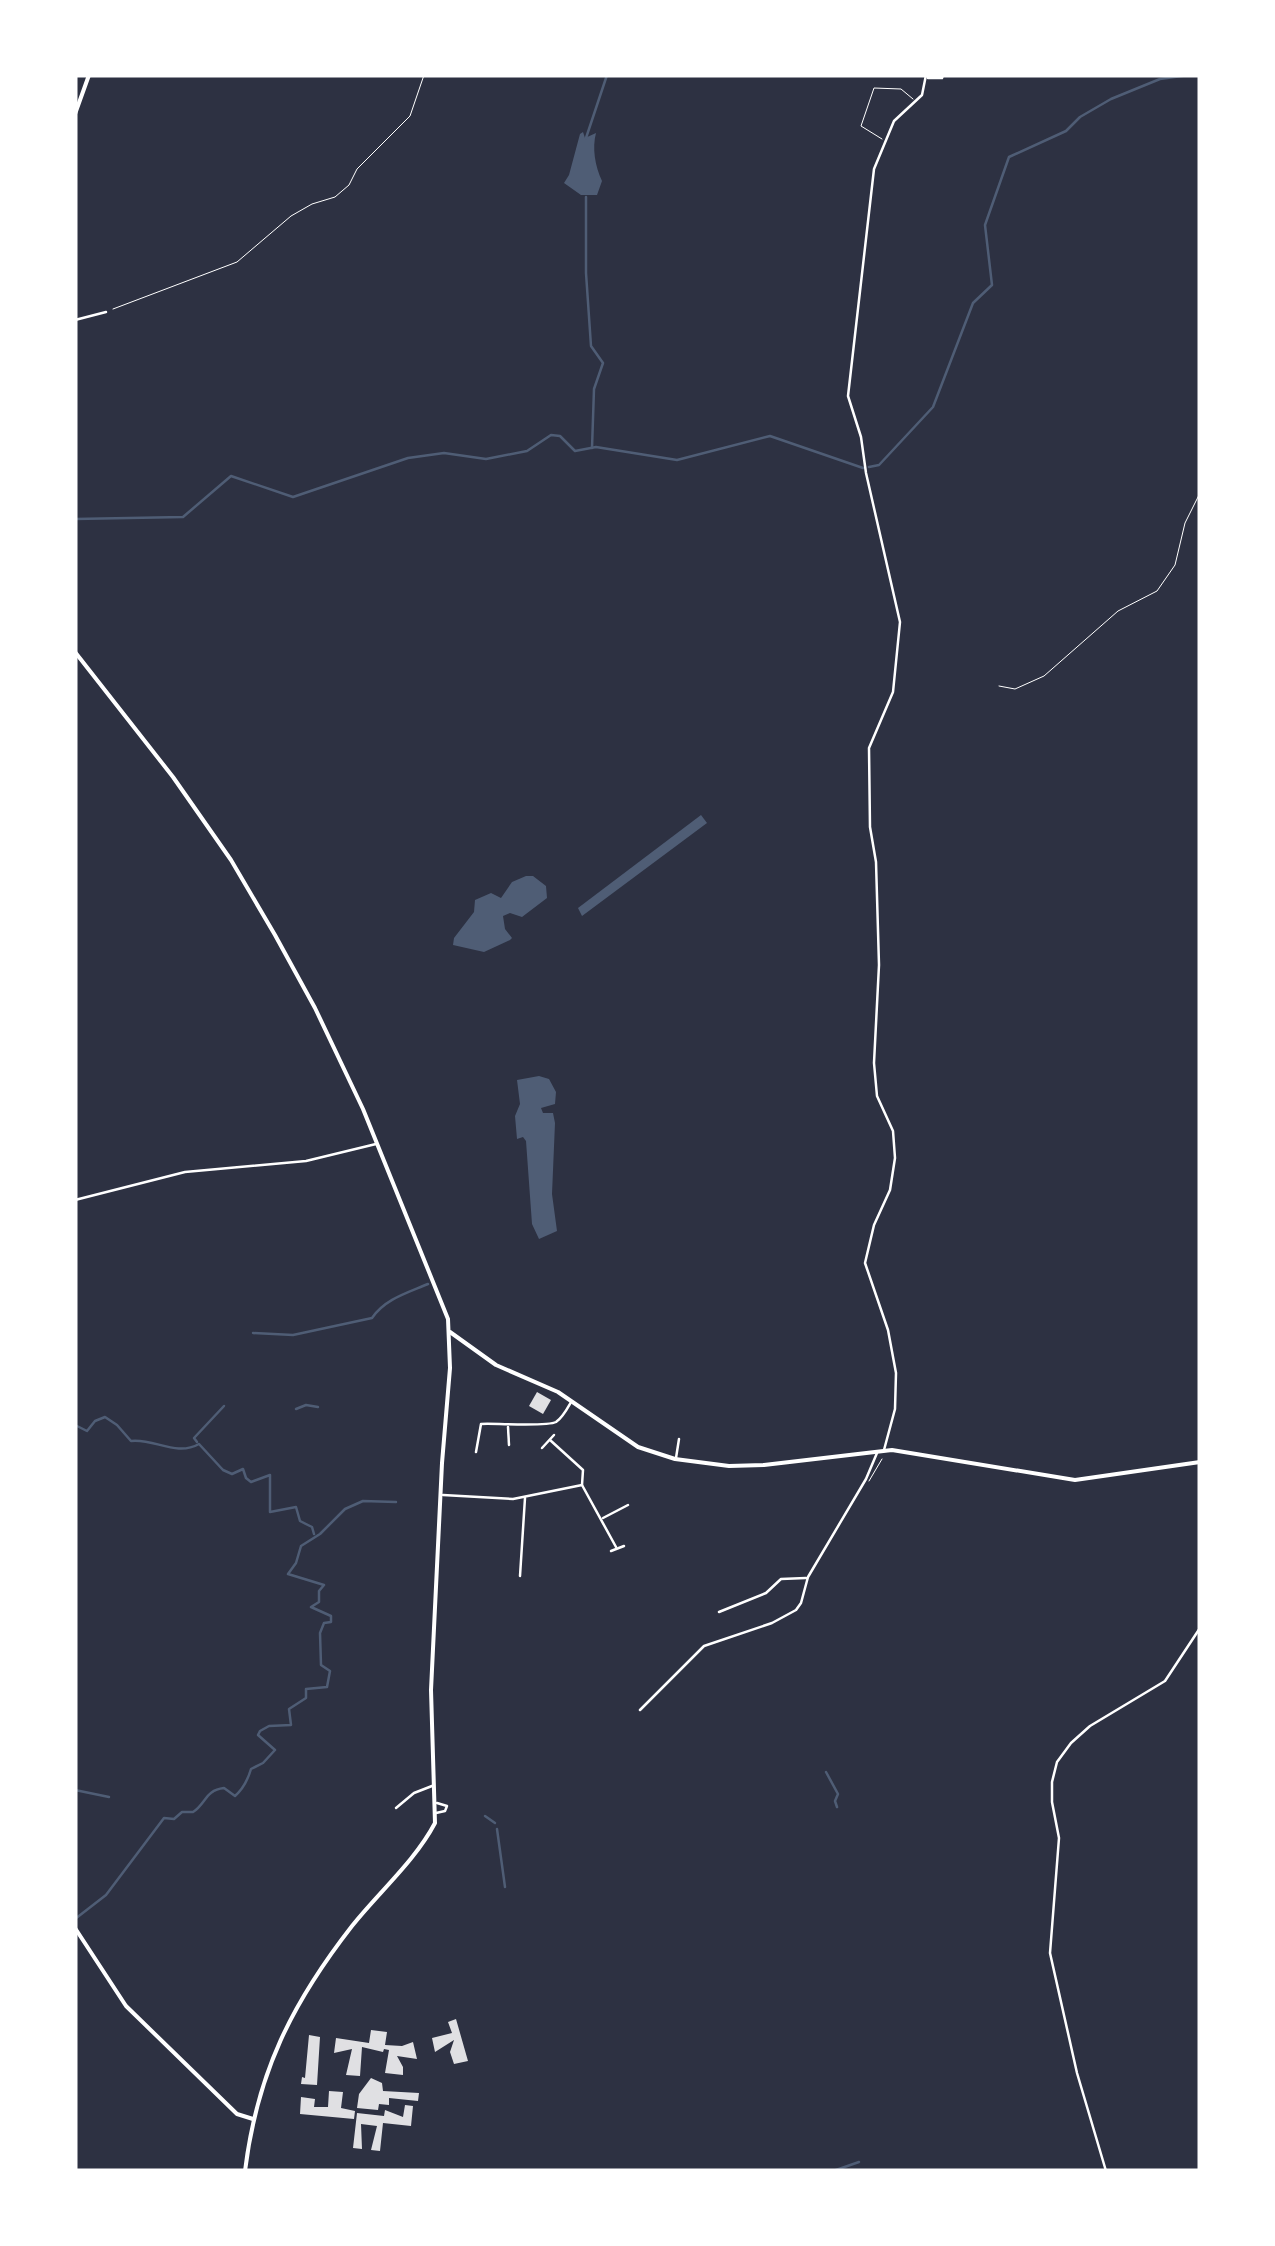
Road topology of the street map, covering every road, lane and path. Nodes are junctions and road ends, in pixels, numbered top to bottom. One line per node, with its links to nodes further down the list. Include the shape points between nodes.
1 (89, 75): 6 (main road)
2 (424, 75): 8 (path, via 410,116 335,198 291,216 237,262)
3 (943, 75): 4 (street)
4 (926, 76): 5 (street)
5 (915, 102): 7 (street); 7 (lane, via 900,89 874,88 861,126)
6 (75, 114)
7 (886, 141): 23 (street, via 874,168 848,396 900,622 893,692 868,748 878,900 875,1080 896,1158 866,1263 896,1373 896,1408)
8 (106, 312): 9 (street)
9 (75, 320)
10 (1200, 493): 12 (path, via 1175,564 1157,591 1118,611 1044,676 1015,689)
11 (75, 652): 13 (main road, via 231,860 315,1008)
12 (999, 686)
13 (377, 1144): 14 (street, via 306,1161 186,1172); 15 (main road)
14 (75, 1200)
15 (450, 1332): 16 (main road, via 496,1365); 31 (main road)
16 (572, 1401): 17 (street, via 548,1425); 27 (main road, via 638,1447)
17 (508, 1425): 21 (street); 25 (street, via 481,1424)
18 (554, 1435): 20 (street)
19 (679, 1438): 27 (street)
20 (550, 1440): 22 (street); 30 (street, via 583,1470)
21 (509, 1445)
22 (542, 1448)
23 (884, 1450): 24 (main road); 28 (main road, via 1067,1480)
24 (877, 1451): 27 (main road, via 764,1466); 29 (street)
25 (476, 1452)
26 (882, 1458): 29 (lane)
27 (676, 1459)
28 (1200, 1462)
29 (866, 1479): 41 (street)
30 (582, 1485): 32 (street); 34 (street)
31 (441, 1495): 32 (street); 45 (main road)
32 (525, 1496): 38 (street)
33 (628, 1505): 34 (street)
34 (602, 1518): 36 (street)
35 (624, 1546): 36 (street)
36 (616, 1547): 37 (street)
37 (610, 1551)
38 (520, 1570): 39 (street); 40 (street)
39 (527, 1570)
40 (520, 1576)
41 (808, 1578): 42 (street, via 781,1579 766,1593); 44 (street, via 802,1603 789,1616 704,1646)
42 (719, 1612)
43 (1200, 1628): 52 (street, via 1165,1680 1071,1744 1052,1782 1059,1838 1050,1953)
44 (640, 1710)
45 (433, 1785): 46 (main road); 47 (street)
46 (435, 1802): 48 (main road); 48 (street, via 447,1806)
47 (396, 1808)
48 (436, 1812): 50 (main road, via 428,1836 304,1993)
49 (75, 1928): 50 (main road, via 126,2006 236,2114)
50 (253, 2119): 51 (main road)
51 (245, 2171)
52 (1106, 2171)

